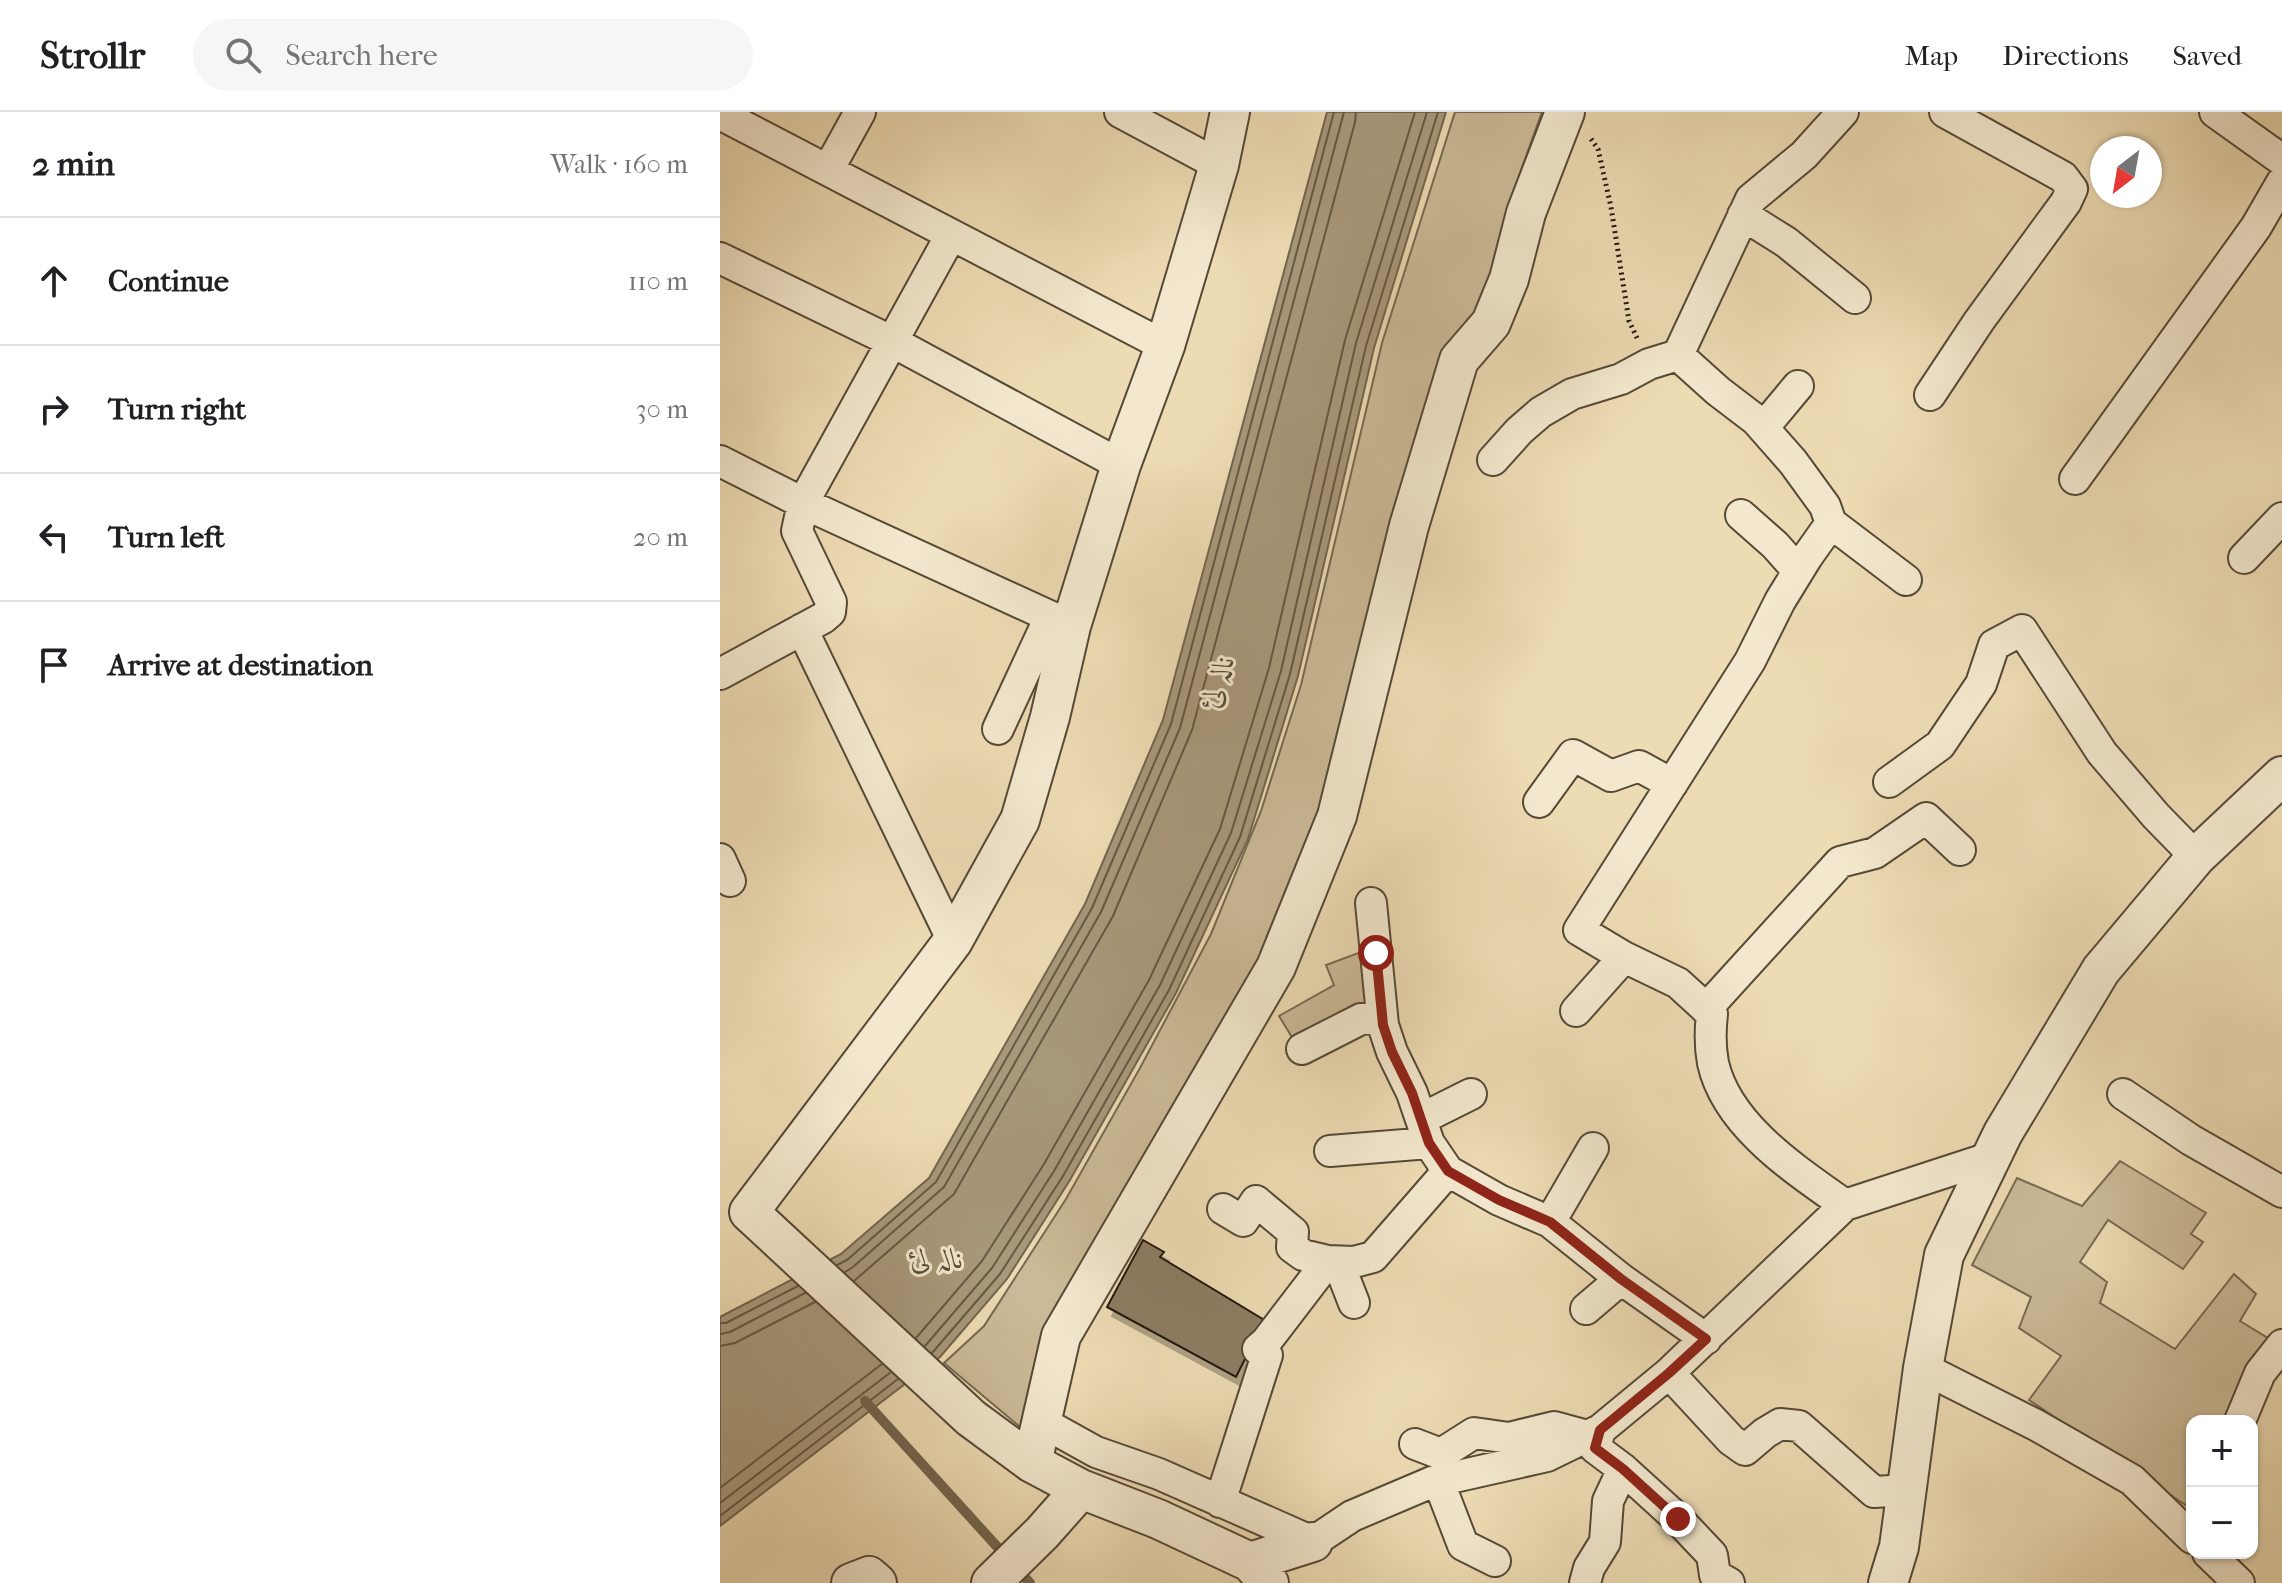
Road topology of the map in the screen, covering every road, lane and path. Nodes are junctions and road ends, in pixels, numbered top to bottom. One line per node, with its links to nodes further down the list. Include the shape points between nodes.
1 (860, 112): 11 (street)
2 (1120, 112): 10 (street)
3 (1230, 112): 10 (street)
4 (1843, 112): 13 (street, via 1804,155 1751,199)
5 (1945, 112): 22 (street, via 2063,177 2072,189)
6 (2215, 112): 9 (street)
7 (720, 114): 11 (street)
8 (1575, 122): 20 (path, via 1598,149 1629,321); 73 (street, via 1526,213 1491,323 1459,360 1409,526 1337,816 1276,967 1061,1336)
9 (2277, 149)
10 (1219, 165): 18 (street)
11 (828, 170): 14 (street)
12 (2282, 182): 27 (street, via 2256,227)
13 (1743, 215): 16 (street); 19 (street)
14 (951, 235): 17 (street); 18 (street)
15 (720, 258): 17 (street)
16 (1855, 298)
17 (893, 342): 26 (street); 28 (street)
18 (1165, 346): 26 (street)
19 (1678, 355): 20 (street); 23 (street)
20 (1649, 364): 24 (street, via 1541,412)
21 (1798, 386): 23 (street)
22 (1930, 395)
23 (1763, 428): 31 (street, via 1825,506)
24 (1493, 460)
25 (720, 461): 28 (street)
26 (1121, 465): 35 (street)
27 (2075, 479)
28 (803, 503): 35 (street); 36 (street, via 797,531 831,602 830,612)
29 (1741, 515): 33 (street)
30 (2282, 518): 32 (street)
31 (1831, 523): 33 (street); 34 (street)
32 (2244, 558)
33 (1798, 571): 41 (street, via 1750,661)
34 (1906, 580)
35 (1060, 622): 38 (street); 46 (street, via 1050,717 1020,820)
36 (802, 629): 37 (street); 46 (street)
37 (720, 674)
38 (998, 729)
39 (2282, 776): 44 (street)
40 (1889, 782): 44 (street, via 1940,745 1981,684 1994,645 2022,630 2102,753)
41 (1672, 784): 42 (street, via 1639,766 1611,776 1573,755); 47 (street, via 1579,930)
42 (1539, 802)
43 (1960, 850): 49 (street, via 1926,818 1875,853 1840,862)
44 (2196, 857): 57 (street, via 2101,970)
45 (1371, 903): 48 (street)
46 (953, 941): 62 (street)
47 (1624, 957): 49 (street, via 1678,983); 50 (street)
48 (1388, 1002): 51 (street); 54 (street, via 1392,1052)
49 (1706, 1009): 60 (street, via 1712,1014 1713,1064 1742,1120 1773,1151)
50 (1576, 1011)
51 (1302, 1049)
52 (1471, 1094): 54 (street)
53 (2123, 1094): 59 (street)
54 (1425, 1131): 56 (street); 58 (street)
55 (1593, 1148): 63 (street)
56 (1330, 1151)
57 (1992, 1157): 60 (street); 70 (street, via 1944,1255)
58 (1448, 1171): 63 (street); 64 (street, via 1373,1257)
59 (2282, 1192)
60 (1845, 1205): 68 (street)
61 (1223, 1209): 64 (street, via 1243,1221 1256,1201 1293,1232 1292,1247)
62 (735, 1212): 76 (street, via 971,1418)
63 (1550, 1222): 65 (street)
64 (1333, 1262): 66 (street); 81 (street, via 1258,1349 1267,1355)
65 (1621, 1279): 67 (street); 68 (street)
66 (1354, 1303)
67 (1586, 1309)
68 (1706, 1339): 71 (street)
69 (2282, 1345): 72 (street, via 2260,1373)
70 (1923, 1368): 80 (street); 82 (street, via 2132,1480)
71 (1669, 1373): 74 (street); 80 (street, via 1745,1450 1780,1424 1799,1426 1874,1492)
72 (2242, 1415)
73 (1042, 1422): 76 (street); 81 (street, via 1096,1452)
74 (1594, 1433): 75 (street, via 1554,1427 1509,1438 1474,1433 1441,1454); 77 (street, via 1595,1448); 78 (street, via 1547,1456)
75 (1415, 1444)
76 (1032, 1463): 79 (street)
77 (1623, 1469): 90 (street, via 1608,1501 1605,1542); 91 (street, via 1712,1555 1715,1575)
78 (1438, 1480): 83 (street, via 1352,1516); 85 (street, via 1463,1545)
79 (1081, 1489): 86 (street, via 1158,1519); 89 (street)
80 (1906, 1495): 92 (street)
81 (1220, 1502): 83 (street)
82 (2186, 1531)
83 (1313, 1542): 86 (street)
84 (2215, 1559): 93 (street)
85 (1495, 1561)
86 (1260, 1572)
87 (851, 1583): 88 (street, via 869,1576)
88 (877, 1583)
89 (991, 1583)
90 (1585, 1583)
91 (1729, 1583)
92 (1888, 1583)
93 (2239, 1583)

